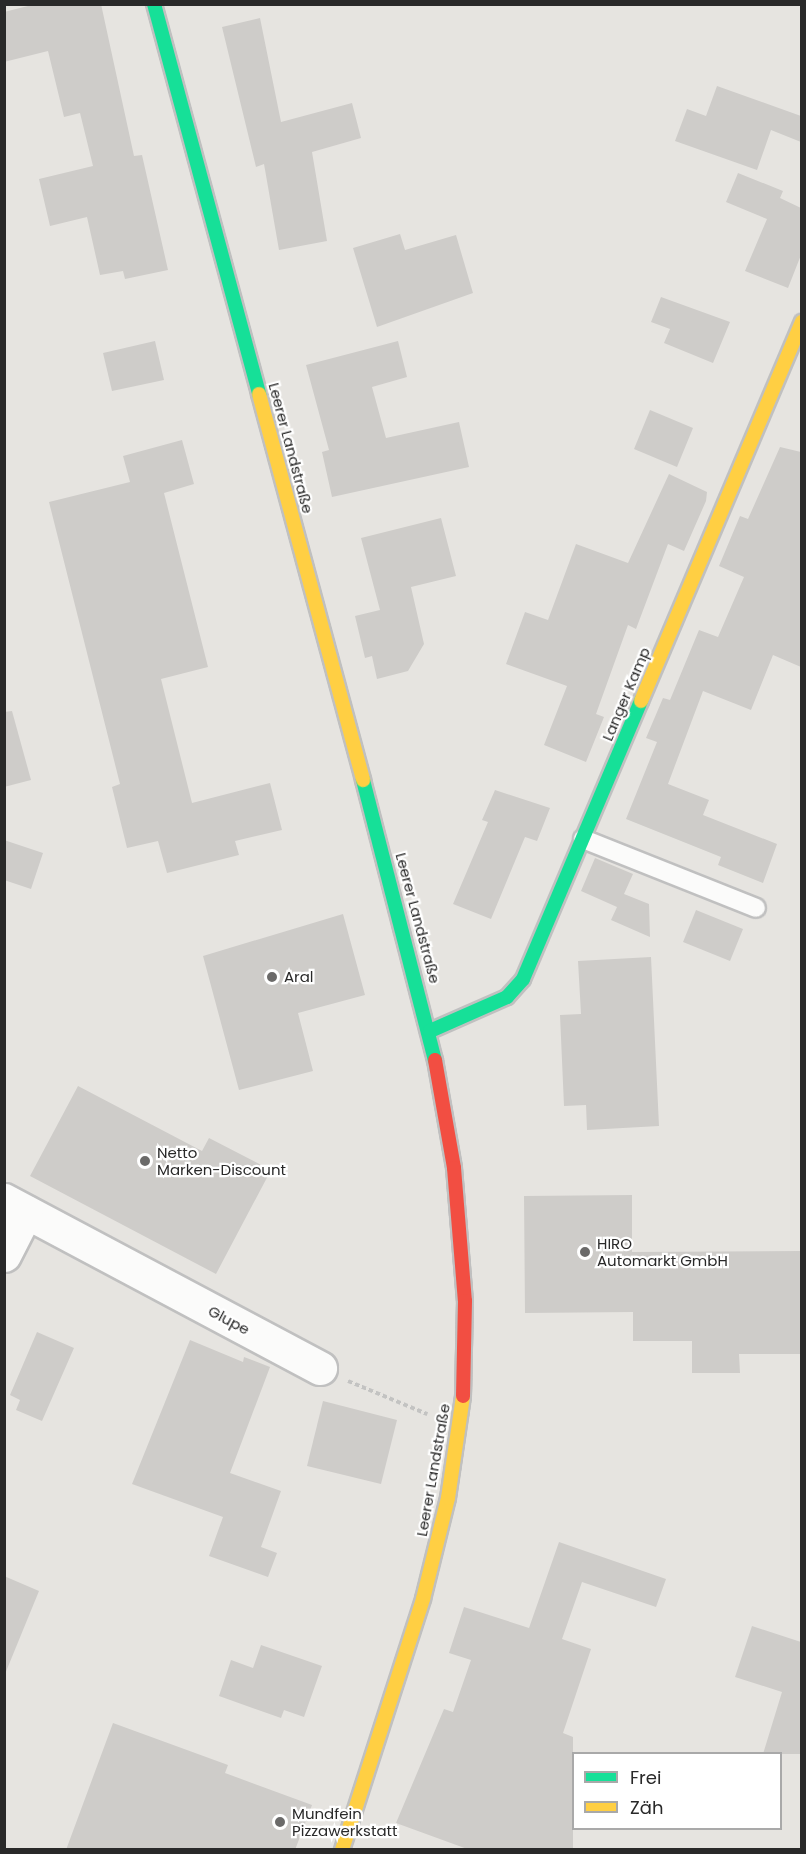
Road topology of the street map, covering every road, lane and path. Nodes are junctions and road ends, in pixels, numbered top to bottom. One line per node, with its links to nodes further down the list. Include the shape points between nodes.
1 (154, 4): 5 (main road, Leerer Landstraße)
2 (801, 322): 3 (main road, Langer Kamp)
3 (583, 839): 4 (lane); 5 (main road, Langer Kamp, via 524,979 507,997)
4 (756, 908)
5 (430, 1030): 9 (main road, Leerer Landstraße, via 454,1168 465,1301)
6 (15, 1206): 7 (street); 8 (street, Glupe)
7 (4, 1256)
8 (320, 1368): 9 (path)
9 (459, 1426): 10 (main road, Leerer Landstraße, via 423,1599)
10 (342, 1850)

